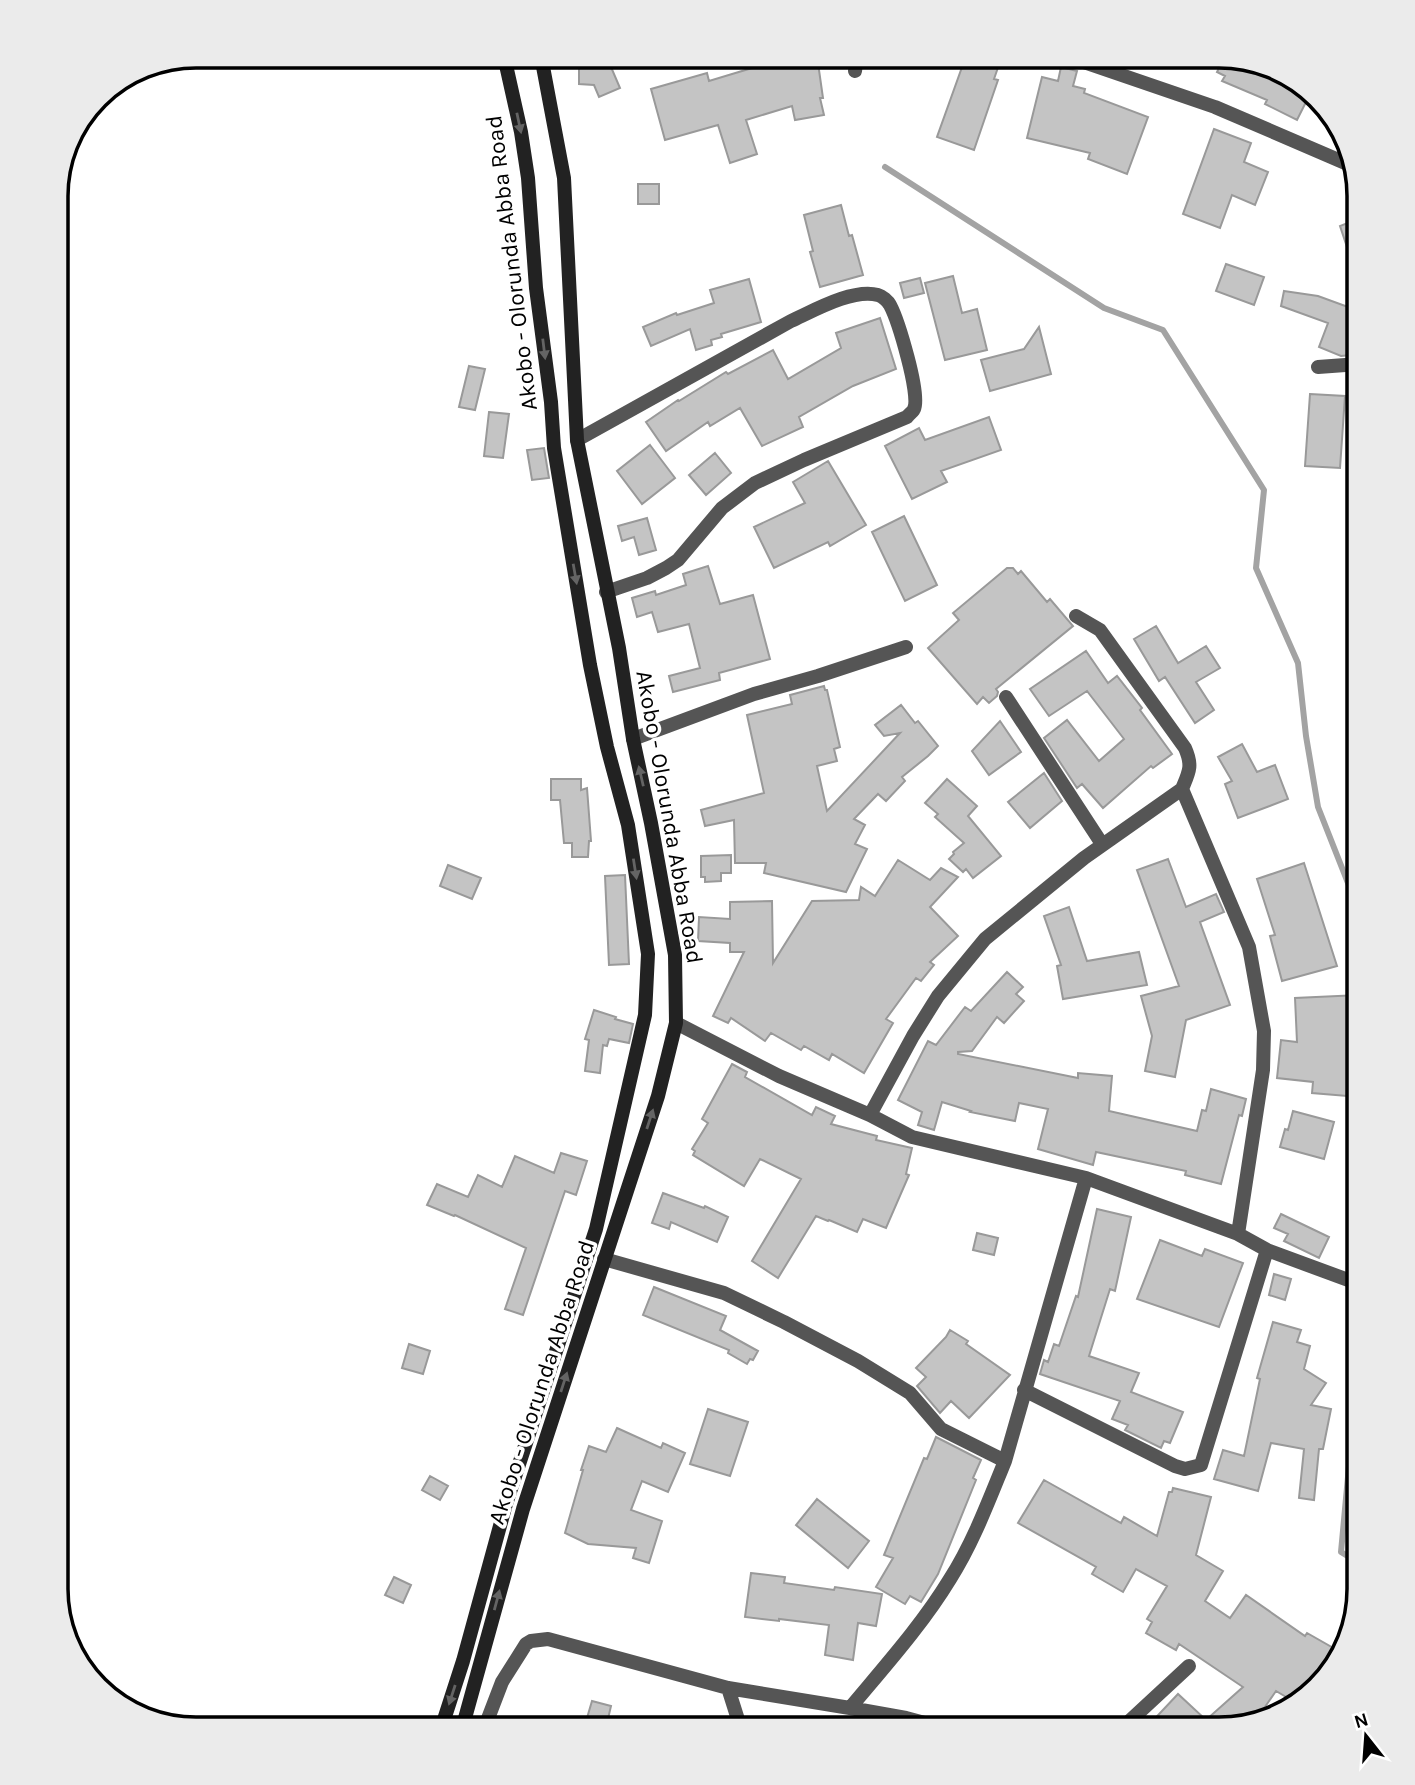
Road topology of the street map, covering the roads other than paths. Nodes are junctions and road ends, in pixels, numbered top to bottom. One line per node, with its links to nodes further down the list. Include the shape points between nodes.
1 (507, 69): 17 (main road, Akobo - Olorunda Abba Road, one-way to 17, via 528,178 554,448 590,665 628,825 648,954 645,1015)
2 (543, 69): 7 (main road, Akobo - Olorunda Abba Road, via 564,178)
3 (1104, 69): 4 (street, via 1215,107)
4 (1342, 161)
5 (1347, 365): 6 (street)
6 (1318, 366)
7 (577, 440): 8 (main road, Akobo - Olorunda Abba Road); 8 (street, via 791,321 855,295 878,295 889,302 908,357 916,400 907,417 755,483 722,508 666,568)
8 (606, 592): 12 (main road, Akobo - Olorunda Abba Road)
9 (1076, 616): 13 (street, via 1100,630 1185,748 1191,760)
10 (906, 647): 12 (street, via 754,694)
11 (1006, 697): 14 (street)
12 (633, 739): 15 (main road, Akobo - Olorunda Abba Road, one-way to 12, via 675,955)
13 (1182, 789): 14 (street); 20 (street, via 1249,947 1264,1031 1263,1070)
14 (1102, 844): 16 (street, via 985,939 938,996)
15 (676, 1023): 16 (street, via 779,1076); 18 (main road, Akobo - Olorunda Abba Road, one-way to 15)
16 (870, 1115): 19 (street, via 912,1137)
17 (613, 1155): 18 (main road); 29 (main road, Akobo - Olorunda Abba Road, one-way to 29, via 596,1229 506,1504)
18 (636, 1161): 22 (main road, Akobo - Olorunda Abba Road)
19 (1086, 1178): 20 (street); 24 (street)
20 (1238, 1234): 21 (street)
21 (1267, 1250): 23 (street); 24 (street, via 1201,1465 1175,1466)
22 (604, 1259): 25 (street, via 724,1293 784,1322 911,1393 941,1429); 30 (main road, Akobo - Olorunda Abba Road, one-way to 22, via 523,1509)
23 (1347, 1280)
24 (1024, 1390): 25 (street)
25 (1005, 1461): 28 (street, via 951,1579)
26 (1189, 1666): 34 (street)
27 (728, 1688): 28 (street); 31 (street, via 548,1639 531,1641 502,1682); 32 (street)
28 (850, 1707): 33 (street)
29 (445, 1717)
30 (465, 1717)
31 (489, 1717)
32 (737, 1717)
33 (901, 1717)
34 (1134, 1717)

